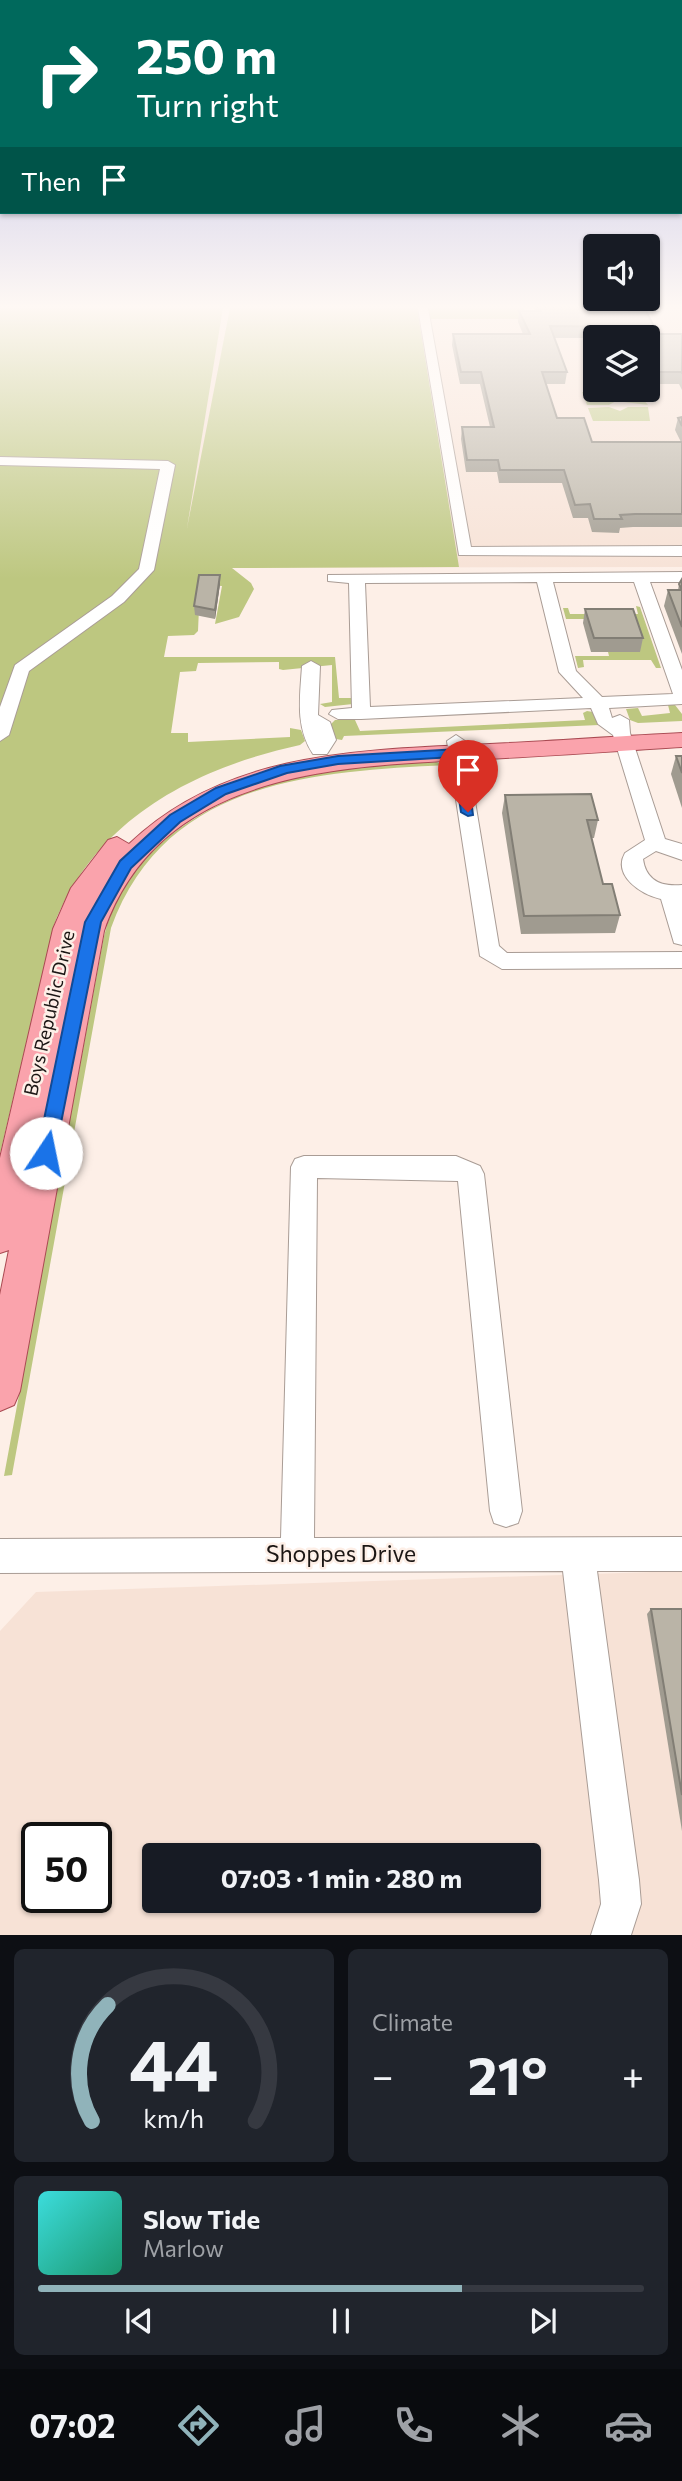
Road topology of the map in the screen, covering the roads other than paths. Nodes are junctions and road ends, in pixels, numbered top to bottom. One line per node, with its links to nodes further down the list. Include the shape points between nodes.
1 (438, 398): 3 (street, via 464,552)
2 (0, 461): 15 (street, via 168,465 146,570 118,599 21,669)
3 (682, 551)
4 (640, 577): 5 (street); 8 (street); 10 (street)
5 (682, 577)
6 (334, 578): 7 (street)
7 (357, 578): 8 (street); 13 (street)
8 (544, 578): 11 (street, via 568,672)
9 (312, 666): 19 (street, via 309,725)
10 (682, 696): 11 (street)
11 (599, 704): 13 (street); 16 (street, via 604,720)
12 (338, 714): 13 (street)
13 (360, 714)
14 (682, 729): 16 (main road, Boys Republic Drive)
15 (0, 735)
16 (623, 738): 17 (main road, Boys Republic Drive); 18 (main road, Boys Republic Drive); 20 (street)
17 (682, 740)
18 (458, 747): 19 (main road, Boys Republic Drive); 24 (street, via 488,950 493,957 502,961); 26 (main road, Boys Republic Drive, via 338,760 253,778 190,808 125,865 90,931)
19 (320, 750): 25 (main road, Boys Republic Drive, via 236,770 174,799 122,840 89,881 73,912 61,952)
20 (657, 844): 21 (street); 22 (street, via 638,850 632,867 645,885)
21 (682, 853)
22 (676, 893): 23 (street)
23 (682, 937)
24 (682, 960)
25 (0, 1237)
26 (0, 1391)
27 (506, 1511): 28 (street, via 471,1174 456,1167 304,1167)
28 (297, 1554): 29 (street, Shoppes Drive); 31 (street, Shoppes Drive)
29 (578, 1554): 30 (street, Shoppes Drive); 32 (street, via 621,1903)
30 (682, 1554)
31 (0, 1556)
32 (611, 1935)

